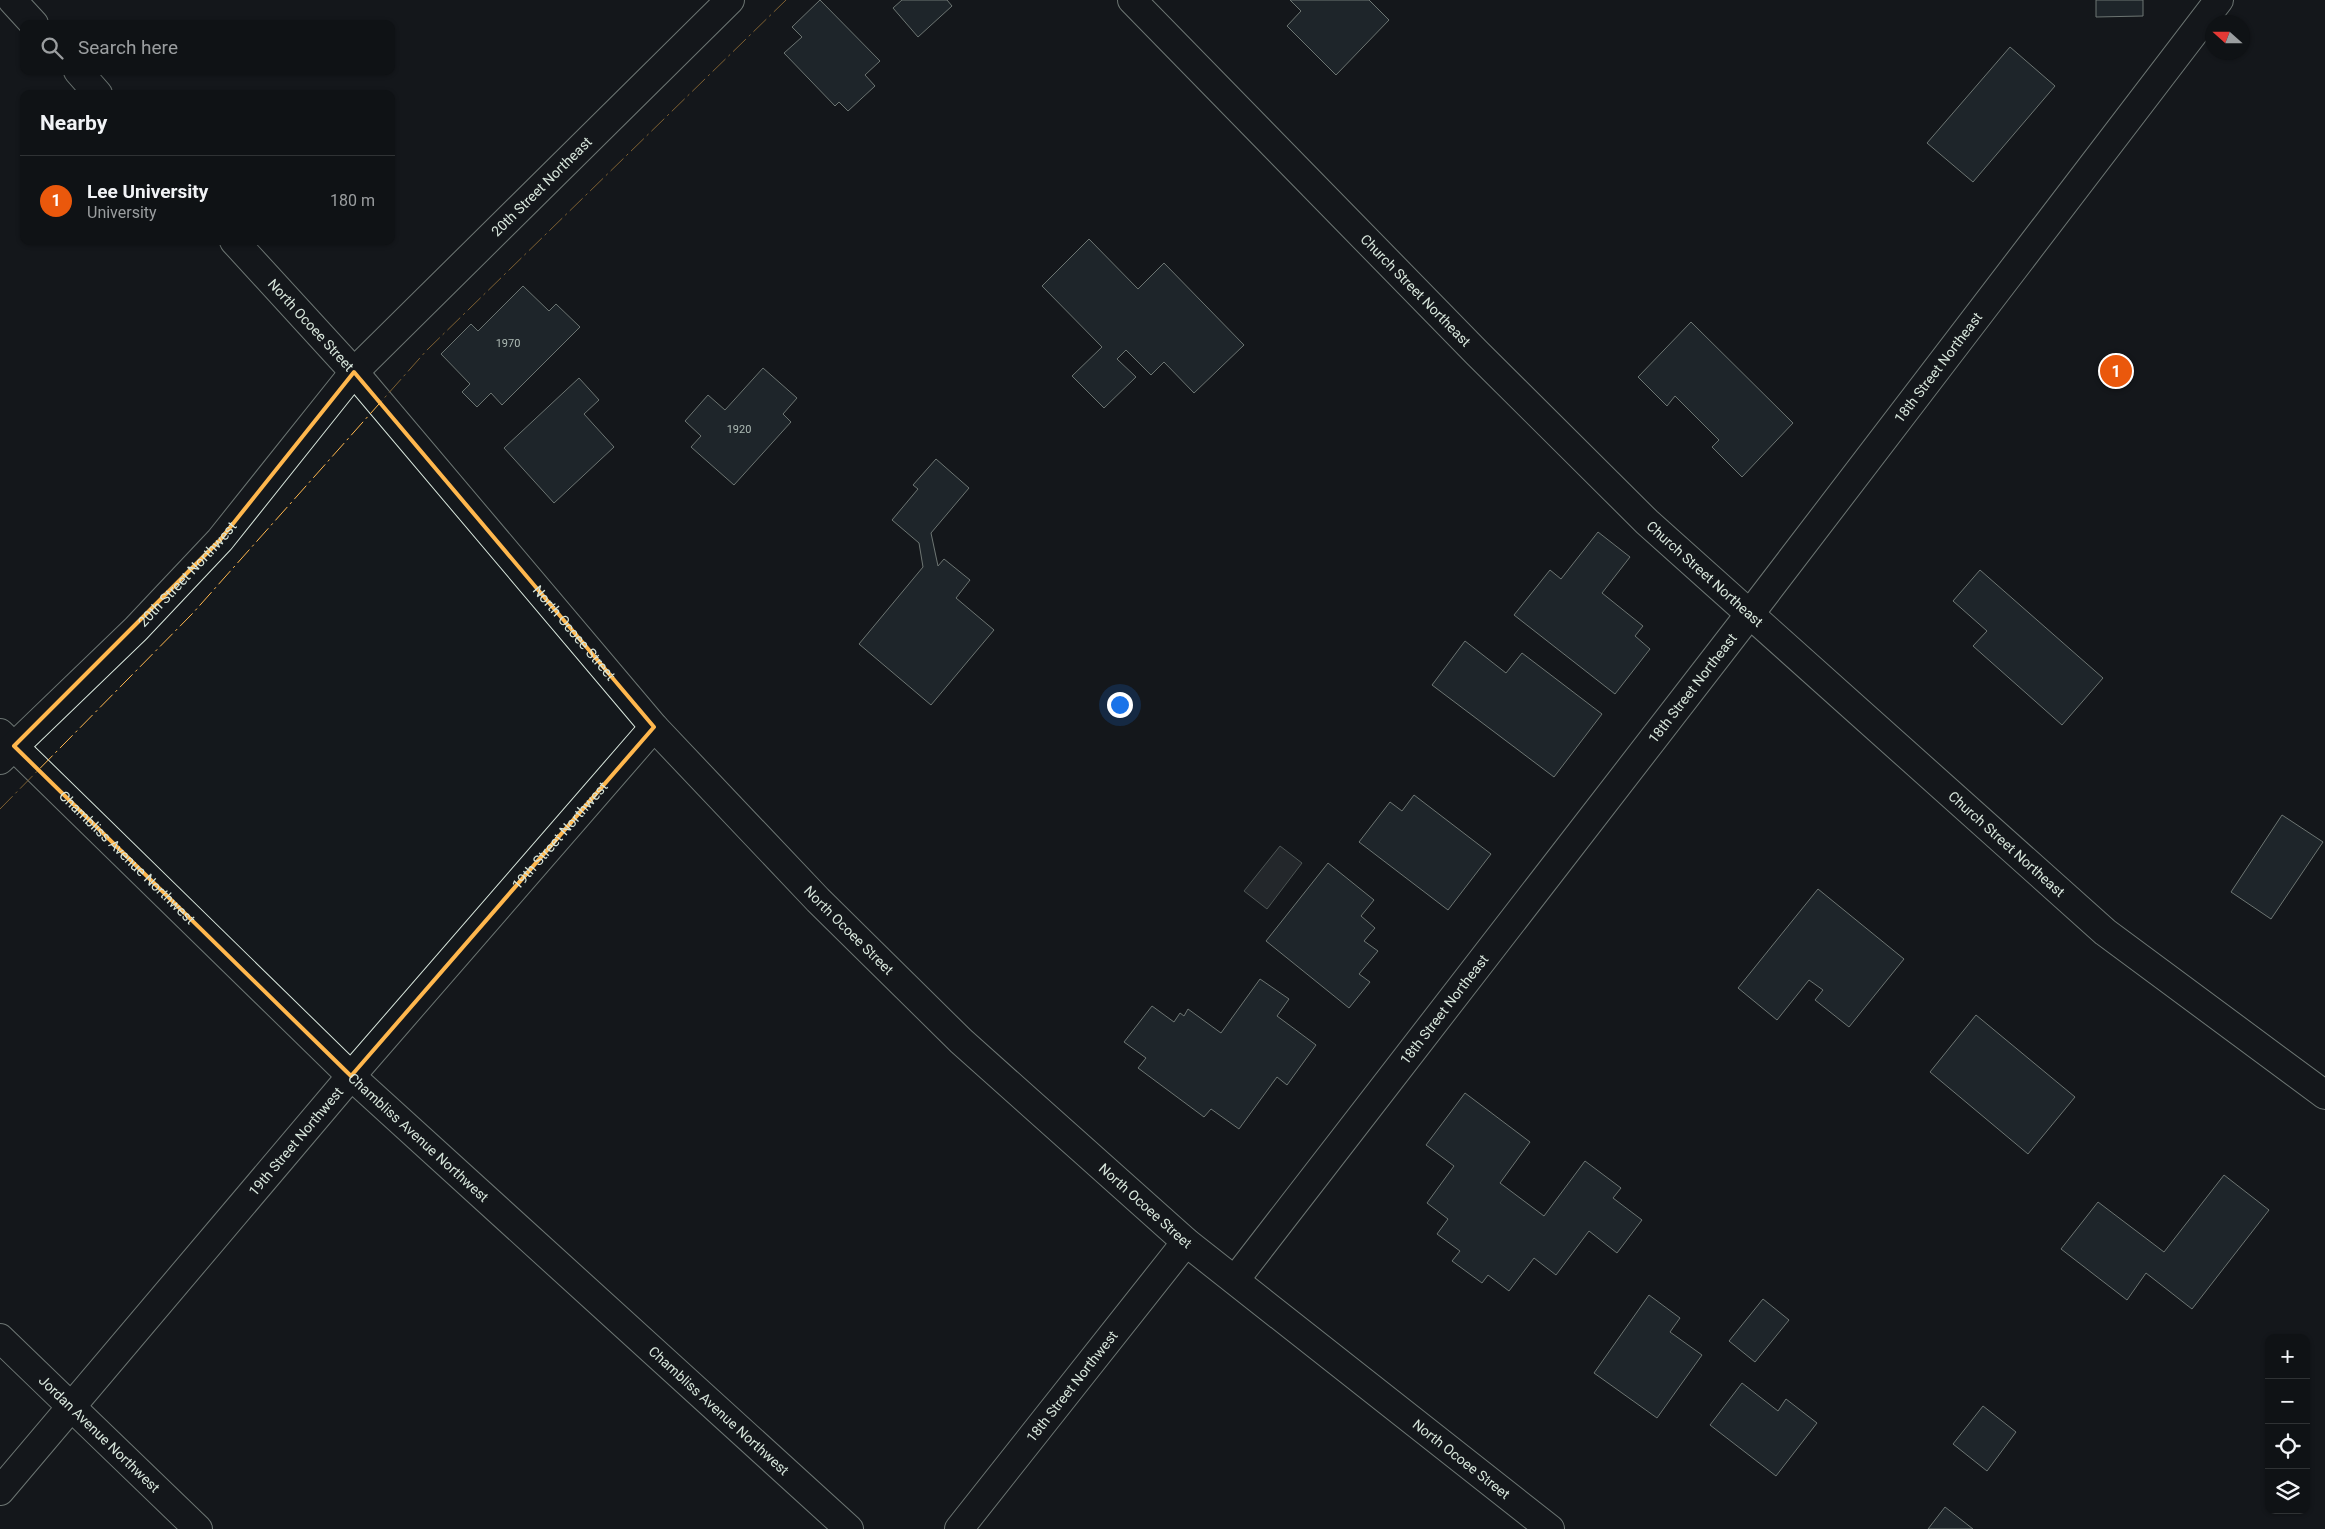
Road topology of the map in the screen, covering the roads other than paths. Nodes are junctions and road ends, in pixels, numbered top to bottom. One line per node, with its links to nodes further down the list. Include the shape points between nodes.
1 (12, 0): 5 (street)
2 (730, 0): 9 (street, 20th Street Northeast)
3 (1132, 0): 10 (street, Church Street Northeast, via 1477,353 1647,522)
4 (2219, 0): 10 (street, 18th Street Northeast)
5 (30, 20)
6 (81, 75): 7 (street)
7 (95, 90)
8 (238, 245): 9 (street, North Ocoee Street)
9 (354, 372): 11 (street, North Ocoee Street); 12 (street, 20th Street Northwest, via 220,540 136,629)
10 (1749, 615): 14 (street, Church Street Northeast, via 2105,932); 16 (street, 18th Street Northeast)
11 (654, 727): 13 (street, 19th Street Northwest); 15 (street, North Ocoee Street, via 818,900 961,1041)
12 (5, 746): 13 (street, Chambliss Avenue Northwest)
13 (351, 1076): 18 (street, 19th Street Northwest); 21 (street, Chambliss Avenue Northwest)
14 (2325, 1095)
15 (1186, 1242): 16 (street, North Ocoee Street); 22 (street, 18th Street Northwest)
16 (1235, 1280): 23 (street, North Ocoee Street)
17 (0, 1338): 18 (street, Jordan Avenue Northwest)
18 (72, 1408): 19 (street, 19th Street Northwest); 20 (street, Jordan Avenue Northwest)
19 (0, 1491)
20 (198, 1529)
21 (849, 1529)
22 (959, 1529)
23 (1550, 1529)

